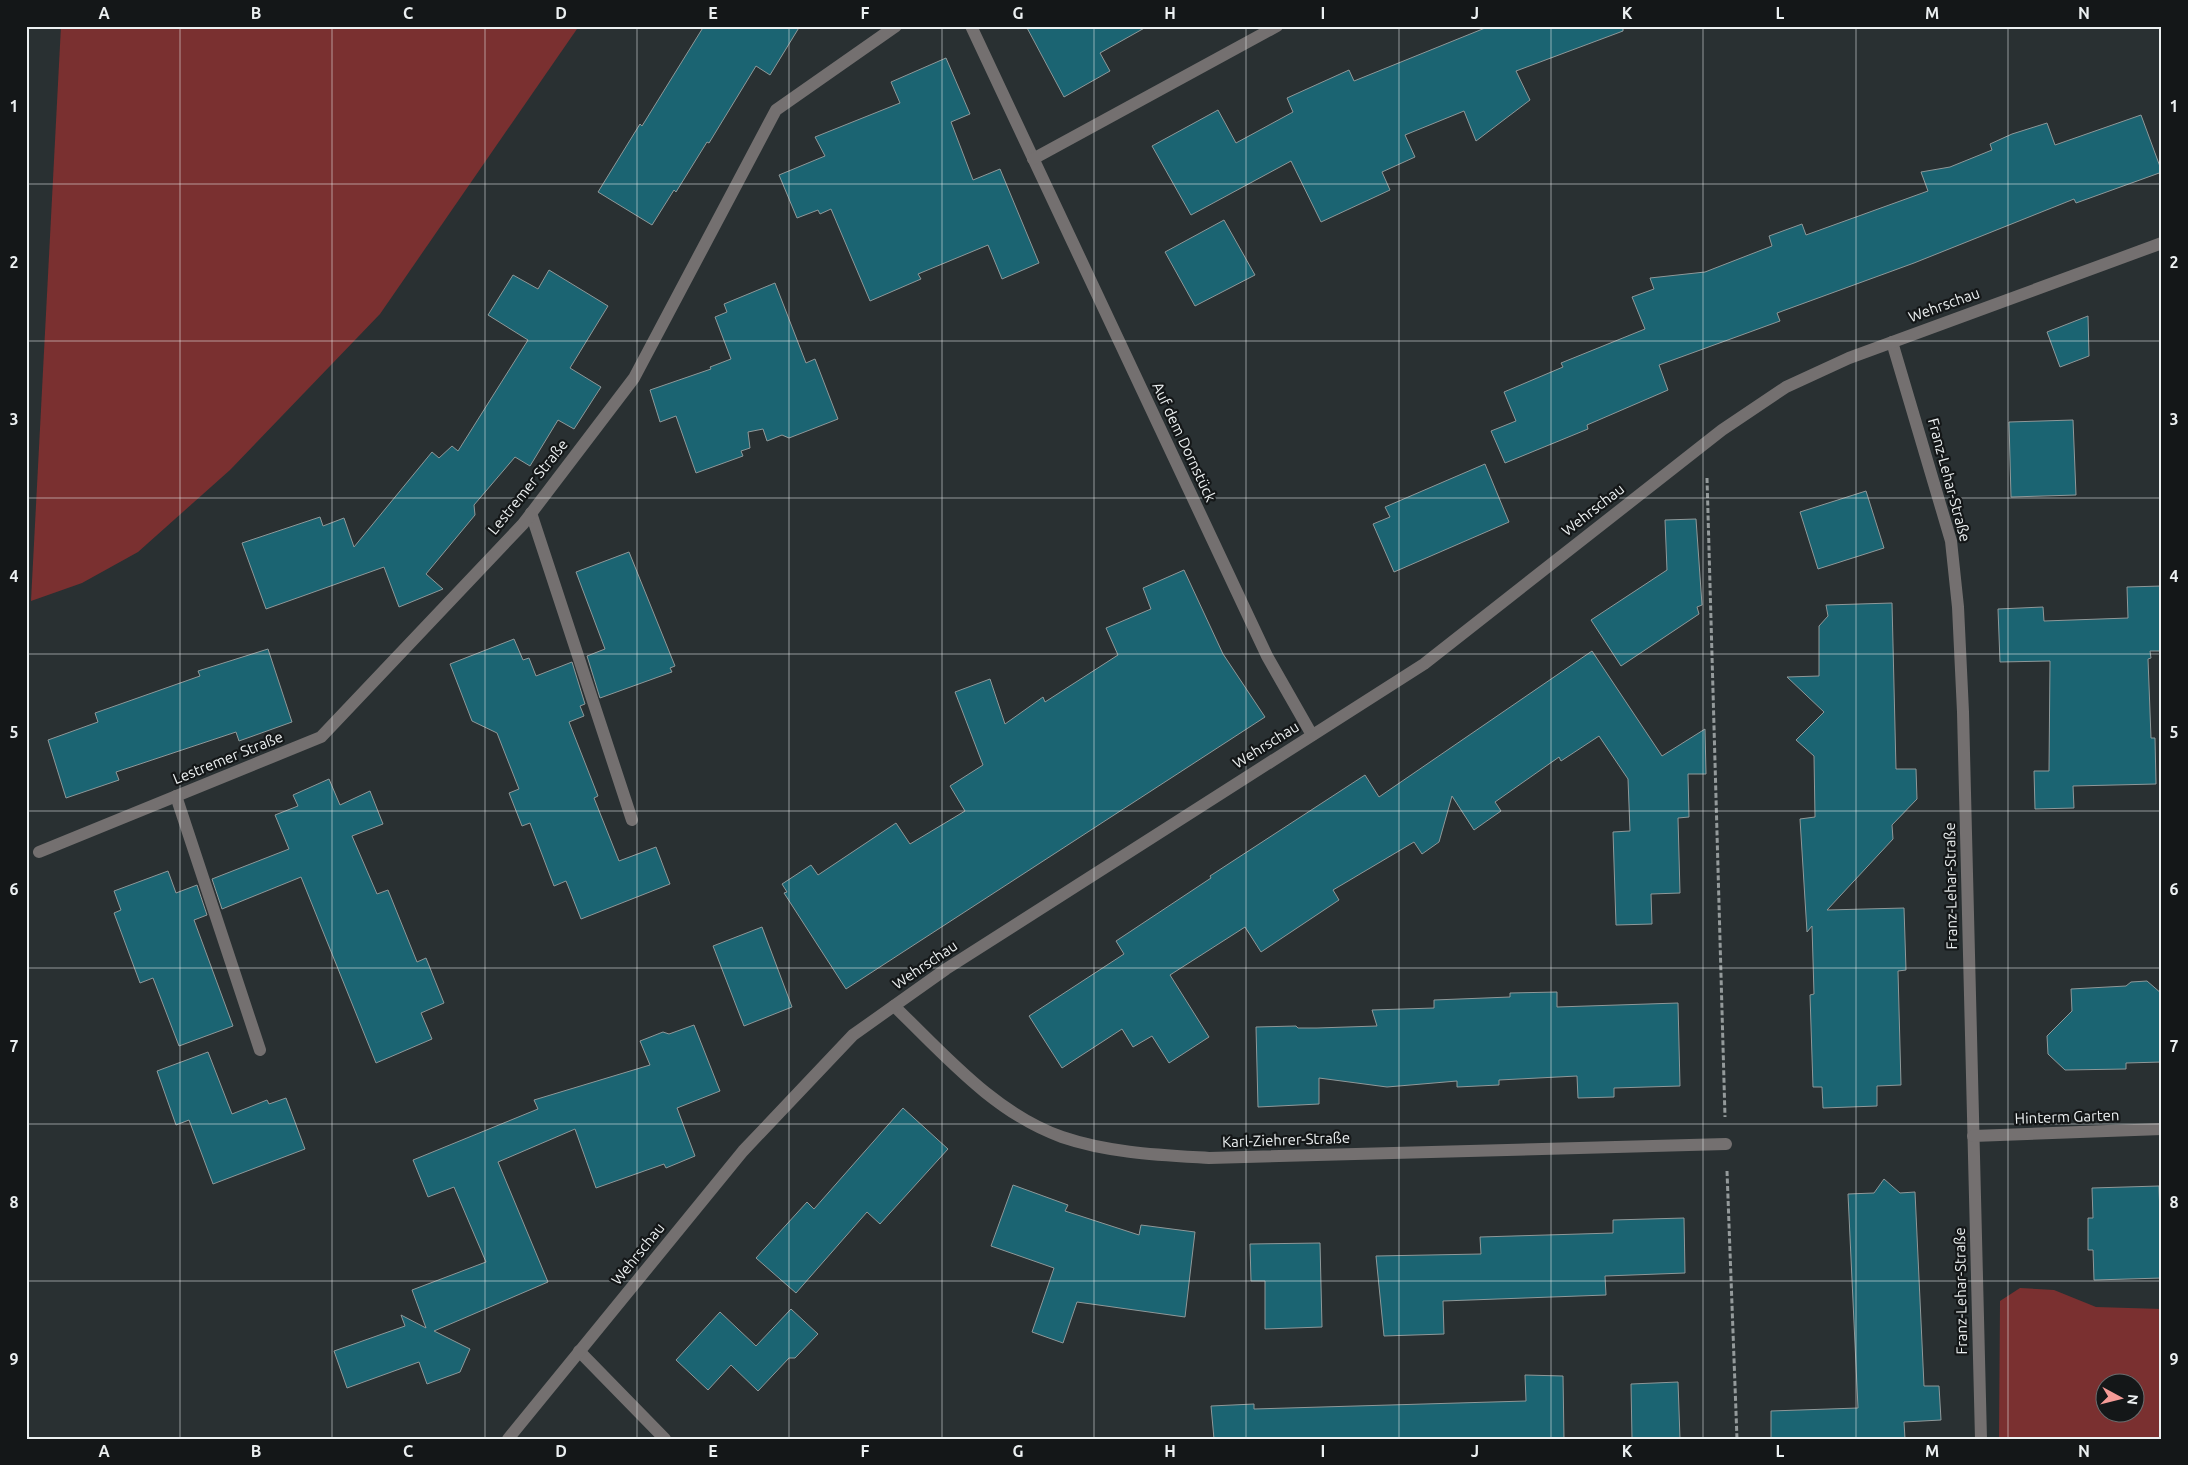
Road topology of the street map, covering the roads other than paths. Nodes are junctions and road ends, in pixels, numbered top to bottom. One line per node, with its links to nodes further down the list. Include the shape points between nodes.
1 (896, 26): 7 (street, Lestremer Straße, via 776,110 634,378)
2 (971, 26): 4 (street, Auf dem Dornstück)
3 (1277, 26): 4 (street)
4 (1033, 159): 8 (street, Auf dem Dornstück, via 1266,656)
5 (2162, 243): 6 (street, Wehrschau)
6 (1892, 342): 8 (street, Wehrschau, via 1786,387 1722,430 1424,664); 15 (street, Franz-Lehar-Straße, via 1951,541 1957,598 1963,712)
7 (531, 513): 9 (street, Lestremer Straße, via 321,737); 10 (street)
8 (1312, 735): 12 (street, Wehrschau, via 946,969)
9 (176, 796): 11 (street, Lestremer Straße); 13 (street)
10 (632, 820)
11 (39, 852)
12 (894, 1006): 16 (street, Karl-Ziehrer-Straße, via 974,1082 1021,1118 1062,1136 1103,1147 1209,1158); 17 (street, Wehrschau, via 853,1035 743,1151)
13 (260, 1050)
14 (2162, 1129): 15 (street, Hinterm Garten)
15 (1973, 1136): 20 (street, Franz-Lehar-Straße)
16 (1726, 1144)
17 (579, 1351): 18 (street, Wehrschau); 19 (street)
18 (508, 1439)
19 (665, 1439)
20 (1981, 1439)

